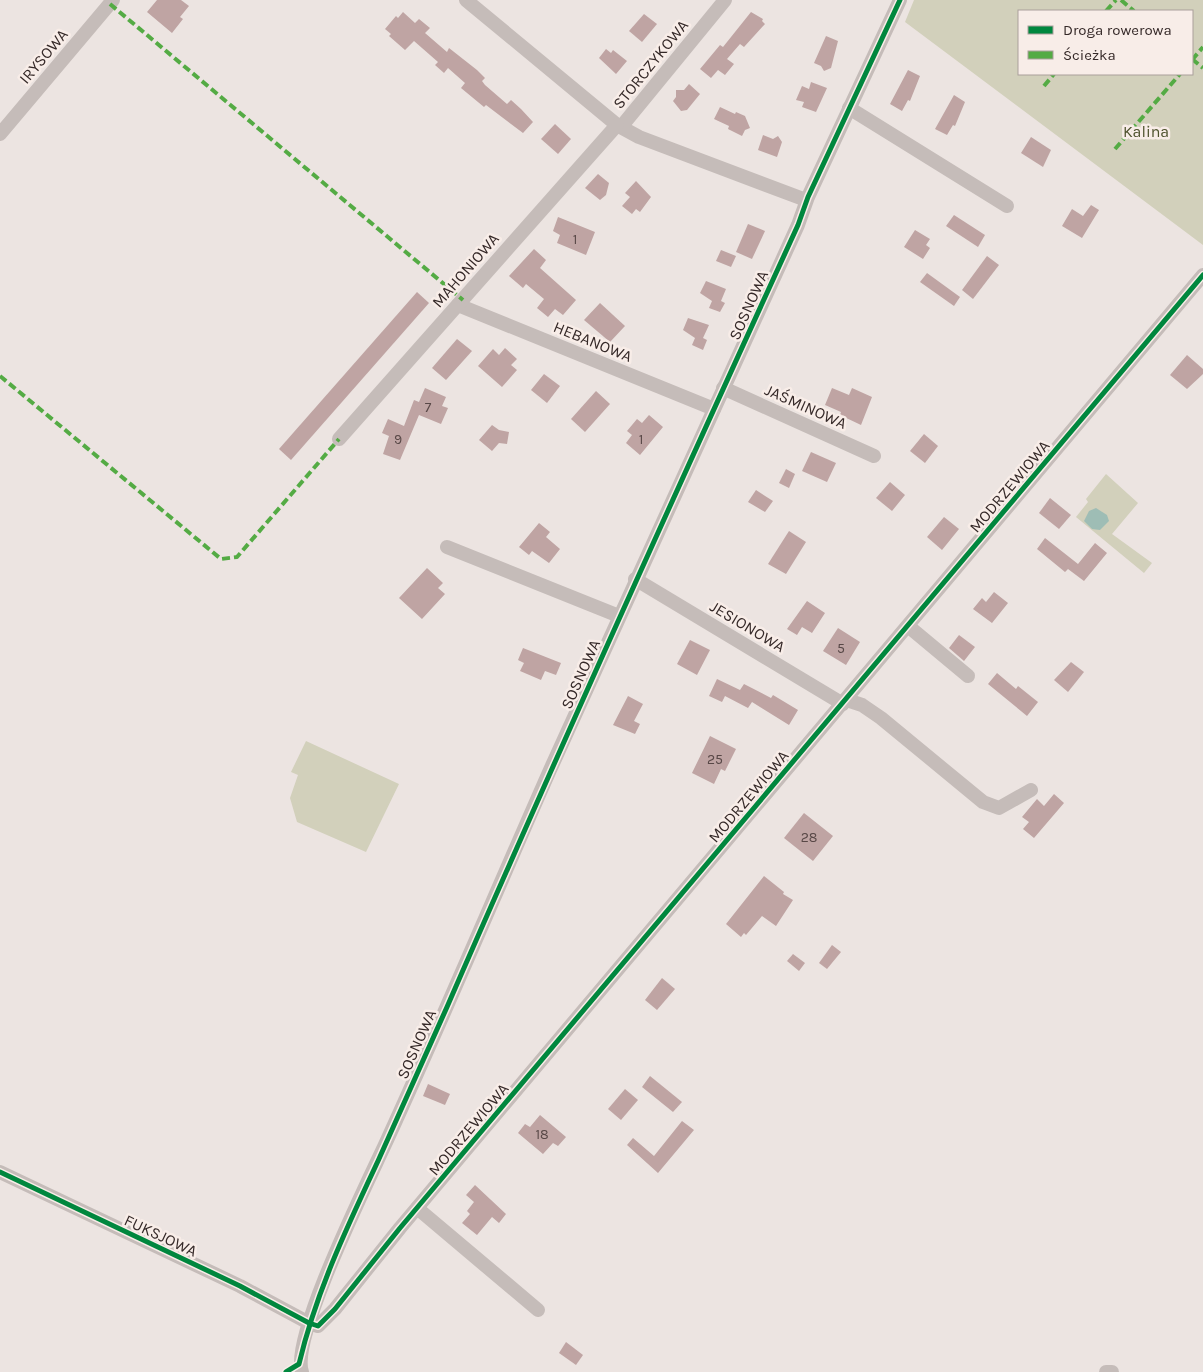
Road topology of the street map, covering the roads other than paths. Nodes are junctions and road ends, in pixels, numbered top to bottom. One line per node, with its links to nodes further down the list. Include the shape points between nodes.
1 (113, 0): 7 (street, IRYSOWA)
2 (466, 0): 6 (street)
3 (725, 0): 6 (street, STORCZYKOWA)
4 (900, 0): 5 (street, SOSNOWA)
5 (849, 108): 8 (street, SOSNOWA); 9 (street)
6 (619, 126): 8 (street, via 639,137); 11 (street, MAHONIOWA)
7 (0, 134)
8 (806, 200): 12 (street, SOSNOWA, via 798,225)
9 (1007, 206)
10 (1203, 276): 19 (street, MODRZEWIOWA)
11 (458, 305): 13 (street, HEBANOWA); 14 (street, MAHONIOWA)
12 (724, 388): 13 (street, SOSNOWA); 15 (street, JAŚMINOWA)
13 (714, 409): 17 (street, SOSNOWA)
14 (339, 439)
15 (874, 456)
16 (447, 547): 18 (street)
17 (635, 579): 18 (street, SOSNOWA); 21 (street, JESIONOWA)
18 (619, 616): 26 (street, SOSNOWA, via 343,1236)
19 (908, 626): 20 (street); 21 (street, MODRZEWIOWA)
20 (968, 676)
21 (845, 702): 22 (street, JESIONOWA, via 862,705 984,802 999,808); 24 (street, MODRZEWIOWA)
22 (1031, 790)
23 (0, 1172): 26 (street, FUKSJOWA, via 240,1286)
24 (417, 1208): 25 (street); 26 (street, MODRZEWIOWA, via 335,1309 318,1326)
25 (538, 1310)
26 (309, 1323): 27 (street, SOSNOWA)
27 (300, 1368)

